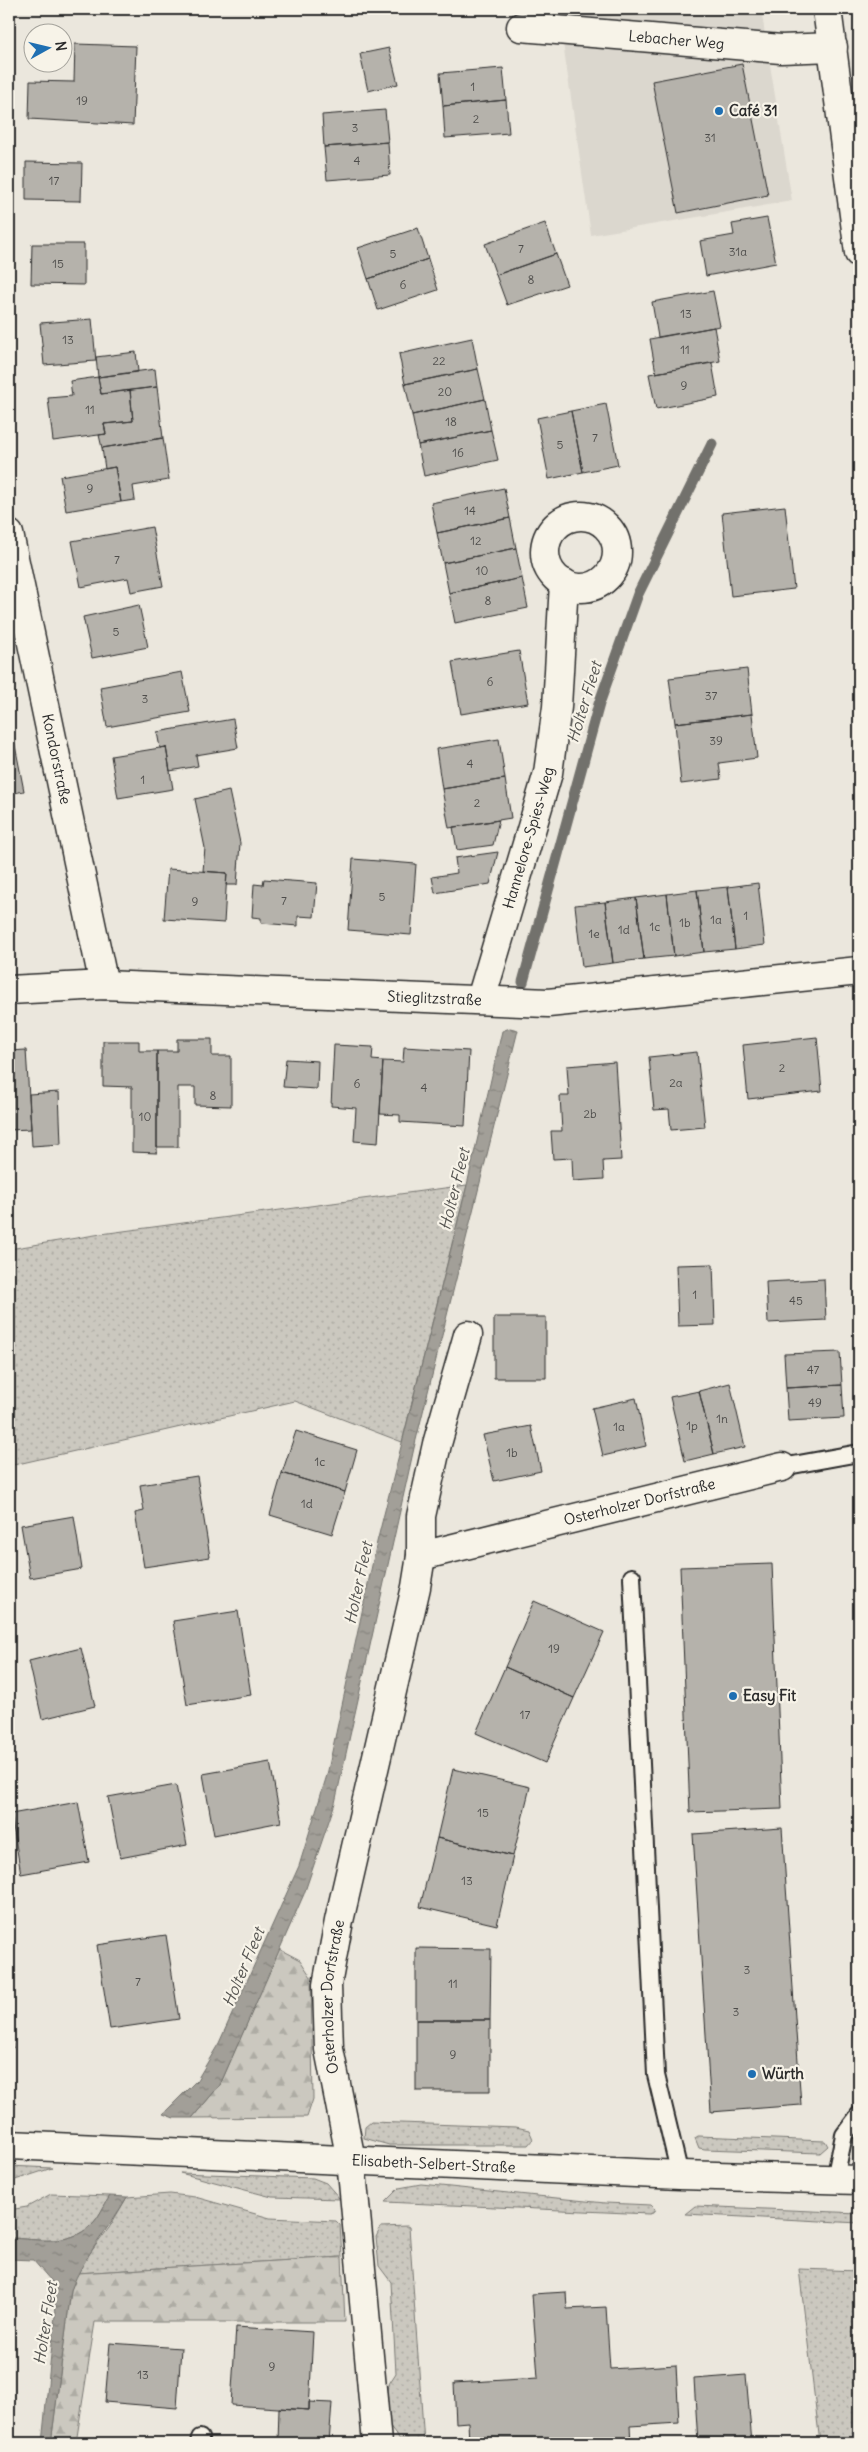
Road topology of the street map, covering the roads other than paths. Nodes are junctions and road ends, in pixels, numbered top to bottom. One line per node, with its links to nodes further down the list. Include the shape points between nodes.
1 (827, 9): 3 (street)
2 (521, 27): 3 (street, Lebacher Weg, via 781,49)
3 (833, 47): 4 (street)
4 (859, 253)
5 (9, 534): 8 (street, Kondorstraße)
6 (564, 583): 10 (street, Hannelore-Spies-Weg, via 557,707 548,773)
7 (859, 971): 10 (street, Stieglitzstraße, via 548,1003)
8 (104, 985): 9 (street, Stieglitzstraße); 10 (street, Stieglitzstraße)
9 (9, 990)
10 (481, 999)
11 (468, 1335): 14 (street, Osterholzer Dorfstraße, via 420,1516)
12 (859, 1453): 13 (lane, Osterholzer Dorfstraße)
13 (782, 1467): 14 (street, Osterholzer Dorfstraße)
14 (421, 1556): 18 (street, Osterholzer Dorfstraße, via 327,1985 329,2049)
15 (632, 1578): 19 (lane, via 656,2075)
16 (859, 2115): 20 (lane, via 844,2135)
17 (9, 2146): 18 (street, Elisabeth-Selbert-Straße)
18 (351, 2160): 19 (street, Elisabeth-Selbert-Straße); 21 (street, Osterholzer Dorfstraße)
19 (680, 2175): 20 (street, Elisabeth-Selbert-Straße)
20 (847, 2180)
21 (377, 2443)

